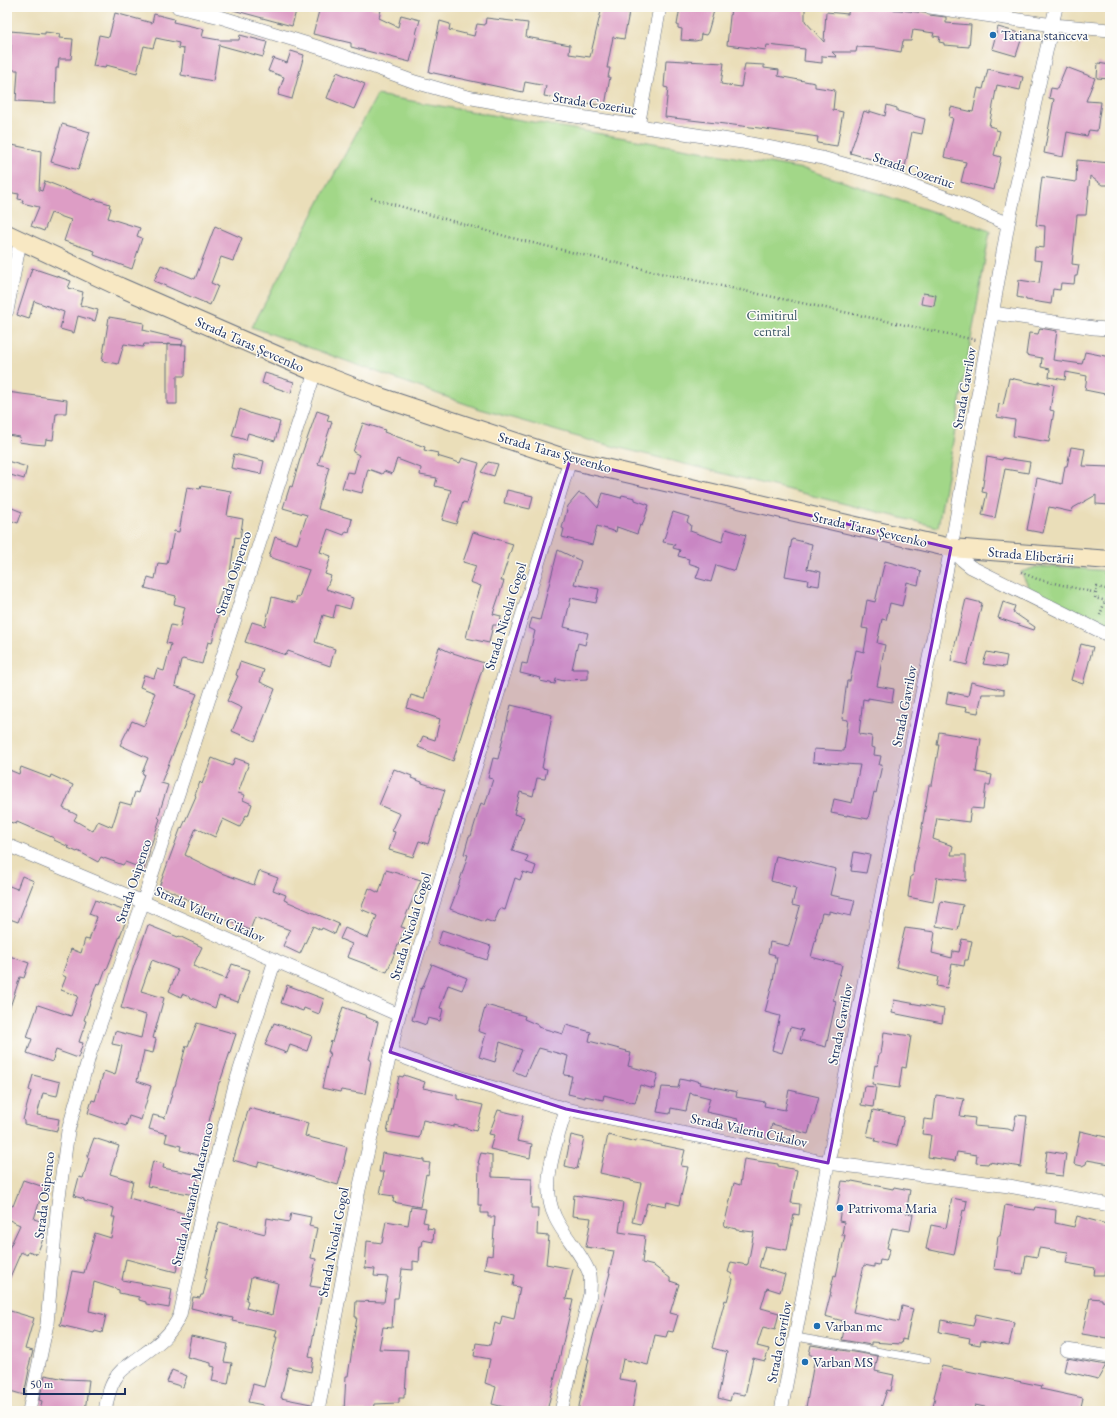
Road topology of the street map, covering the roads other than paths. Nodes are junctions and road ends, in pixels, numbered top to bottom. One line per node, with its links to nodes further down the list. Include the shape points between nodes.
1 (178, 7): 7 (street, Strada Cozeriuc, via 309,44 416,82 467,96)
2 (660, 7): 7 (street)
3 (930, 7): 5 (street)
4 (1056, 7): 5 (street, Strada Gavrilov)
5 (1052, 25): 6 (street); 8 (street, Strada Gavrilov)
6 (1110, 30)
7 (638, 126): 8 (street, Strada Cozeriuc, via 742,142 822,158 890,177)
8 (1008, 224): 11 (street, Strada Gavrilov)
9 (13, 238): 10 (street); 13 (main road, Strada Taras Șevcenko)
10 (7, 310)
11 (993, 313): 12 (street, via 1094,328); 15 (street, Strada Gavrilov)
12 (1110, 326)
13 (315, 372): 14 (main road, Strada Taras Șevcenko, via 377,396); 19 (street, Strada Osipenco)
14 (570, 460): 15 (main road, Strada Taras Șevcenko); 21 (street, Strada Nicolai Gogol)
15 (951, 548): 16 (main road, Strada Eliberării); 17 (street, via 971,567); 24 (street, Strada Gavrilov)
16 (1109, 565)
17 (1110, 636)
18 (7, 846): 19 (street, Strada Valeriu Cikalov)
19 (143, 902): 20 (street, Strada Valeriu Cikalov); 30 (street, Strada Osipenco, via 90,1053 68,1131 57,1211 47,1324)
20 (275, 960): 21 (street, Strada Valeriu Cikalov); 31 (street, Strada Alexandr Macarenco, via 235,1085 200,1221 180,1315 175,1327 164,1338 121,1371 110,1390)
21 (399, 1015): 22 (street, Strada Nicolai Gogol)
22 (390, 1052): 23 (street, Strada Valeriu Cikalov, via 434,1069); 32 (street, Strada Nicolai Gogol, via 358,1194)
23 (566, 1109): 24 (street, Strada Valeriu Cikalov); 33 (street, via 554,1152 548,1193 554,1217 590,1276 590,1294)
24 (828, 1163): 25 (street, Strada Valeriu Cikalov, via 1009,1186); 26 (street, Strada Gavrilov)
25 (1110, 1205)
26 (796, 1337): 29 (lane); 34 (street, Strada Gavrilov)
27 (1067, 1350): 28 (street)
28 (1110, 1357)
29 (928, 1360)
30 (29, 1411)
31 (105, 1411)
32 (318, 1411)
33 (561, 1411)
34 (781, 1411)

